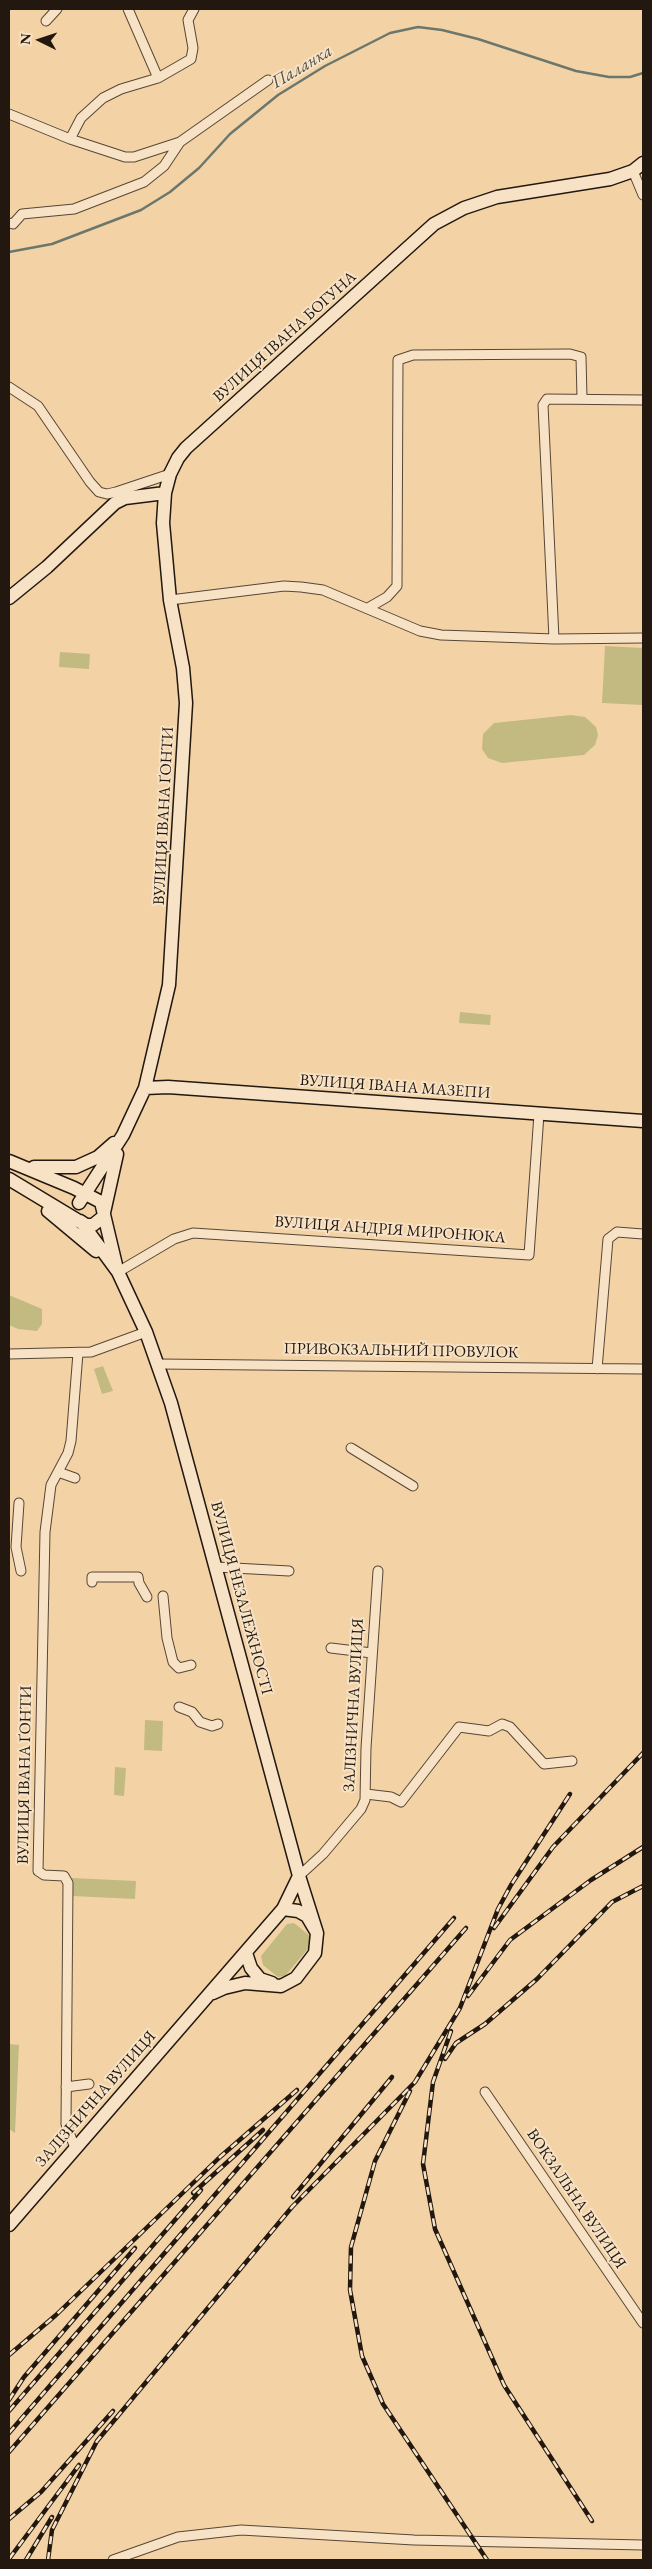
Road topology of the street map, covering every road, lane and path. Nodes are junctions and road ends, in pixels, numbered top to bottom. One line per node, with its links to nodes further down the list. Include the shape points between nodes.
1 (57, 9): 4 (street)
2 (128, 9): 5 (street)
3 (194, 9): 5 (street, via 188,20 193,48 191,59)
4 (46, 21)
5 (158, 78): 8 (street, via 102,98 81,118)
6 (268, 80): 9 (street)
7 (9, 114): 8 (street)
8 (70, 139): 9 (street, via 125,157)
9 (180, 142): 13 (street, via 158,173 124,191 74,209 22,214)
10 (643, 162): 11 (main road)
11 (638, 173): 12 (street); 17 (main road, ВУЛИЦЯ ІВАНА БОГУНА, via 497,197 464,208 434,224 186,448)
12 (643, 194)
13 (11, 223)
14 (9, 387): 17 (street, via 38,406 99,492 116,492)
15 (582, 398): 16 (street); 21 (street, via 581,357 570,354 413,354 398,360 397,586 387,598); 23 (street, via 547,399 542,406)
16 (643, 400)
17 (170, 474): 18 (main road, ВУЛИЦЯ ІВАНА БОГУНА)
18 (165, 494): 19 (main road, via 125,498 115,503); 20 (main road, ВУЛИЦЯ ІВАНА ҐОНТИ, via 163,524)
19 (9, 598)
20 (170, 600): 21 (street, via 301,586 323,590); 24 (main road, ВУЛИЦЯ ІВАНА ҐОНТИ, via 186,683 184,756 169,985)
21 (368, 608): 23 (street, via 420,631 441,635)
22 (643, 638): 23 (street)
23 (554, 639)
24 (145, 1088): 25 (main road, ВУЛИЦЯ ІВАНА МАЗЕПИ, via 170,1087); 27 (main road, ВУЛИЦЯ ІВАНА ҐОНТИ)
25 (539, 1114): 26 (main road, ВУЛИЦЯ ІВАНА МАЗЕПИ); 36 (street, ВУЛИЦЯ АНДРІЯ МИРОНЮКА, via 529,1255 192,1233 174,1239)
26 (643, 1121)
27 (123, 1135): 29 (main road, ВУЛИЦЯ ІВАНА ҐОНТИ, via 98,1156 76,1167); 32 (main road, ВУЛИЦЯ ІВАНА ҐОНТИ); 33 (main road, ВУЛИЦЯ ІВАНА ҐОНТИ)
28 (9, 1161): 29 (main road)
29 (23, 1166): 32 (main road)
30 (9, 1179): 31 (main road, ВУЛИЦЯ НЕЗАЛЕЖНОСТІ)
31 (22, 1188): 34 (main road, ВУЛИЦЯ НЕЗАЛЕЖНОСТІ); 36 (main road, ВУЛИЦЯ НЕЗАЛЕЖНОСТІ)
32 (86, 1198): 33 (main road, via 102,1204); 34 (main road, via 76,1214)
33 (104, 1213): 34 (main road, via 96,1224); 36 (main road, ВУЛИЦЯ НЕЗАЛЕЖНОСТІ)
34 (82, 1223): 36 (main road, ВУЛИЦЯ НЕЗАЛЕЖНОСТІ)
35 (643, 1234): 41 (street, via 617,1232 608,1239)
36 (118, 1272): 37 (main road, ВУЛИЦЯ НЕЗАЛЕЖНОСТІ)
37 (146, 1332): 38 (street, via 91,1352); 40 (main road, ВУЛИЦЯ НЕЗАЛЕЖНОСТІ)
38 (78, 1353): 39 (street); 44 (street, ВУЛИЦЯ ІВАНА ҐОНТИ, via 71,1441)
39 (9, 1354)
40 (158, 1364): 41 (street, ПРИВОКЗАЛЬНИЙ ПРОВУЛОК); 48 (main road, ВУЛИЦЯ НЕЗАЛЕЖНОСТІ)
41 (597, 1369): 42 (street, ПРИВОКЗАЛЬНИЙ ПРОВУЛОК)
42 (643, 1369)
43 (351, 1448): 46 (street)
44 (58, 1472): 45 (street); 69 (street, ВУЛИЦЯ ІВАНА ҐОНТИ, via 48,1498 45,1532 38,1871 44,1875 64,1876 68,1883)
45 (75, 1478)
46 (413, 1486)
47 (19, 1503): 50 (street, via 16,1547)
48 (216, 1567): 51 (street); 62 (main road, ВУЛИЦЯ НЕЗАЛЕЖНОСТІ)
49 (378, 1570): 56 (street, ЗАЛІЗНИЧНА ВУЛИЦЯ)
50 (21, 1571)
51 (289, 1571)
52 (92, 1582): 54 (street, via 92,1577 138,1577)
53 (163, 1596): 57 (street, via 173,1662 179,1668)
54 (147, 1597)
55 (331, 1648): 56 (street)
56 (372, 1653): 61 (street, ЗАЛІЗНИЧНА ВУЛИЦЯ)
57 (191, 1665)
58 (179, 1707): 59 (street, via 192,1712 200,1722 212,1726)
59 (218, 1724)
60 (572, 1761): 61 (street, via 544,1764 510,1727 502,1724 489,1731 459,1727 401,1802)
61 (366, 1794): 62 (street, ЗАЛІЗНИЧНА ВУЛИЦЯ, via 361,1809 323,1854)
62 (299, 1876): 63 (main road, ЗАЛІЗНИЧНА ВУЛИЦЯ); 64 (main road)
63 (283, 1909): 64 (main road, via 307,1916); 65 (main road)
64 (317, 1933): 66 (main road, via 315,1952 296,1978)
65 (246, 1952): 66 (main road, via 251,1968 260,1978); 67 (main road, ЗАЛІЗНИЧНА ВУЛИЦЯ)
66 (281, 1986): 67 (main road, ЗАЛІЗНИЧНА ВУЛИЦЯ, via 235,1984)
67 (208, 1995): 71 (main road, ЗАЛІЗНИЧНА ВУЛИЦЯ)
68 (89, 2084): 69 (street)
69 (66, 2088): 71 (street, ВУЛИЦЯ ІВАНА ҐОНТИ, via 66,2124)
70 (484, 2092): 73 (street, ВОКЗАЛЬНА ВУЛИЦЯ)
71 (75, 2148): 72 (main road, ЗАЛІЗНИЧНА ВУЛИЦЯ)
72 (9, 2225)
73 (643, 2323)
74 (643, 2545): 75 (street, via 414,2540 241,2530 178,2536)
75 (113, 2560)

